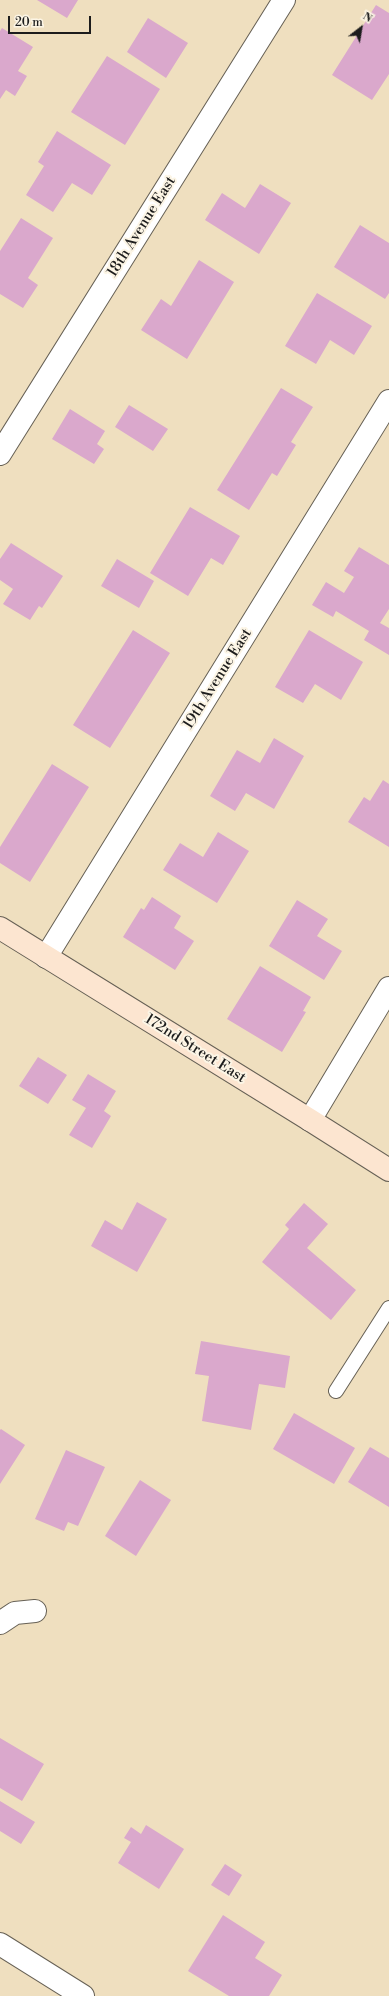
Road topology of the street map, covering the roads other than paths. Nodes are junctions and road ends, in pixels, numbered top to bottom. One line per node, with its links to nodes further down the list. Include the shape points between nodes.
1 (284, 0): 3 (street, 18th Avenue East)
2 (389, 401): 5 (street, 19th Avenue East)
3 (0, 454)
4 (0, 928): 5 (street, 172nd Street East)
5 (46, 957): 7 (street, 172nd Street East)
6 (389, 988): 7 (street)
7 (310, 1120): 8 (street, 172nd Street East)
8 (389, 1170)
9 (389, 1308): 10 (lane)
10 (336, 1391)
11 (35, 1611): 12 (street, via 15,1613)
12 (0, 1623)
13 (0, 1944): 14 (street)
14 (83, 1996)

